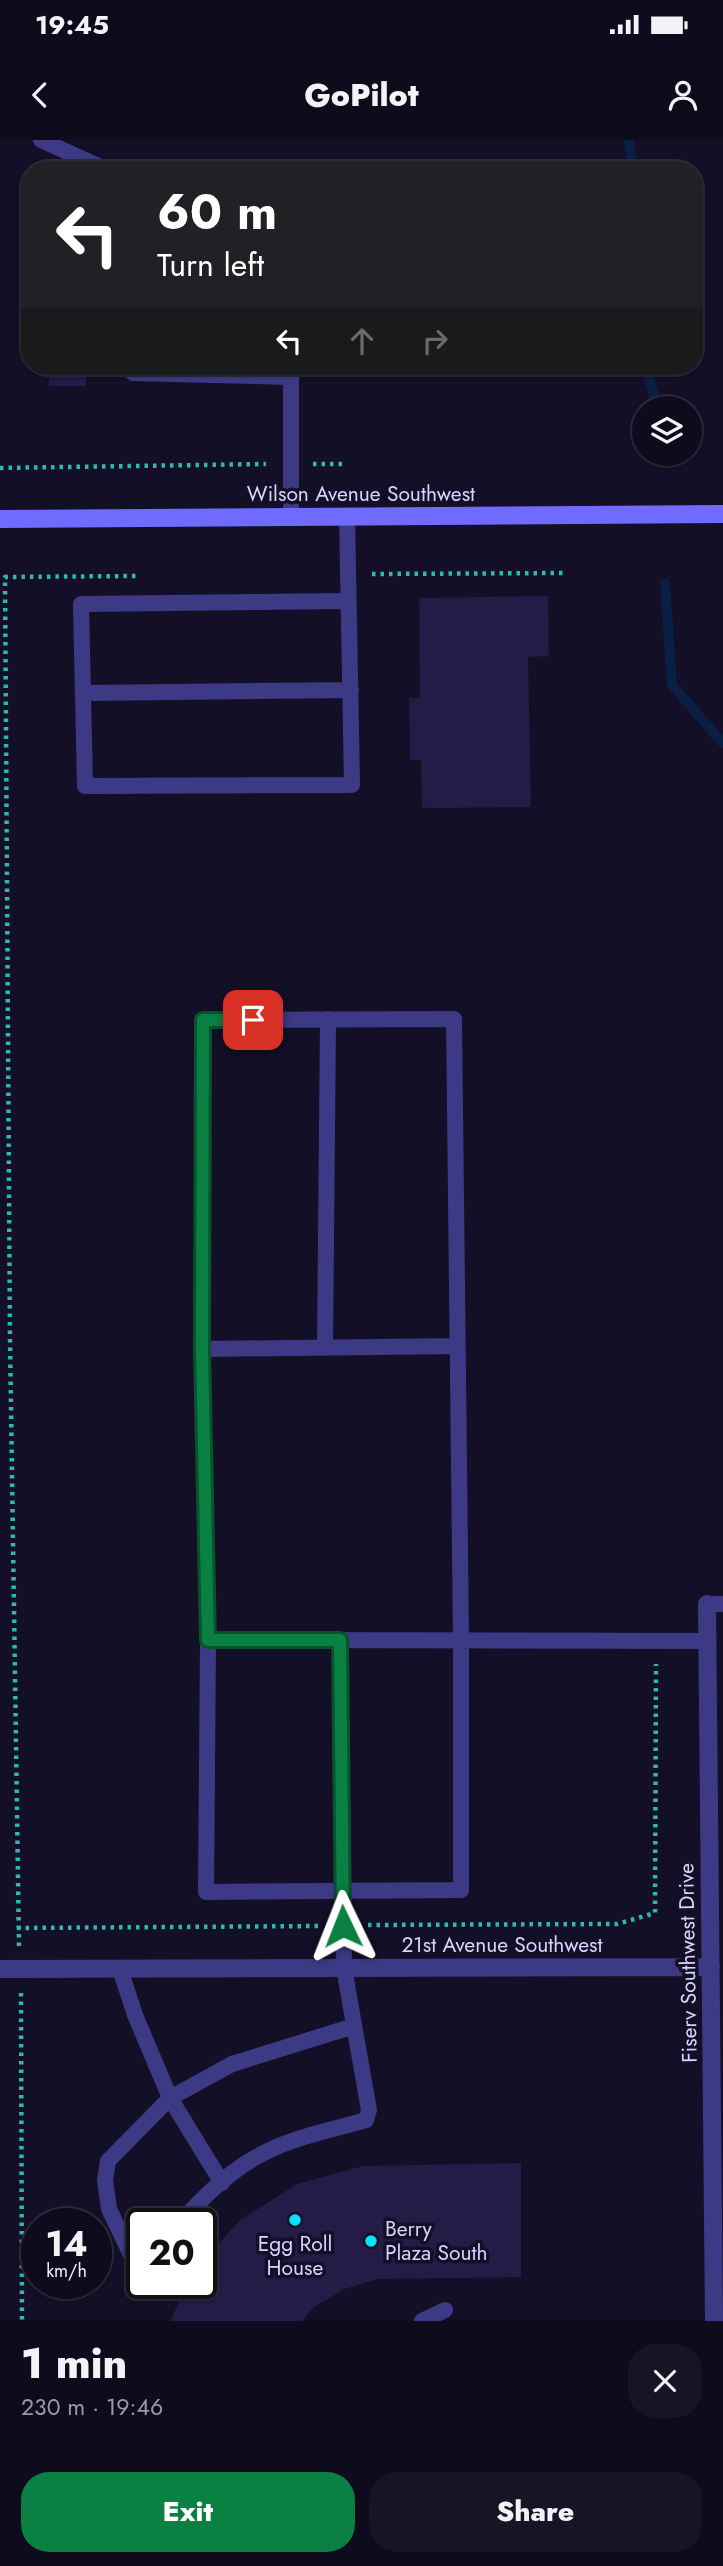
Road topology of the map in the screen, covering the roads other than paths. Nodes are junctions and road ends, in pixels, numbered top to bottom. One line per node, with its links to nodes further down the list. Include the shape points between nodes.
1 (41, 140): 2 (lane)
2 (87, 161)
3 (212, 375): 6 (lane, via 291,377)
4 (723, 514): 5 (street, Wilson Avenue Southwest)
5 (347, 516): 6 (street, Wilson Avenue Southwest); 8 (lane)
6 (291, 517): 7 (street, Wilson Avenue Southwest)
7 (0, 519)
8 (349, 601): 9 (lane); 10 (lane, via 81,604)
9 (351, 690): 10 (lane); 10 (lane, via 352,785 85,786)
10 (85, 693)
11 (328, 1019): 12 (lane, via 454,1019); 13 (lane); 14 (lane, via 203,1020)
12 (457, 1346): 13 (lane); 18 (lane)
13 (325, 1347): 14 (lane)
14 (202, 1349): 16 (lane)
15 (715, 1604): 19 (street, Fiserv Southwest Drive)
16 (208, 1640): 17 (lane); 21 (lane, via 206,1892)
17 (340, 1640): 18 (lane); 21 (lane)
18 (461, 1640): 19 (lane); 21 (lane, via 461,1890)
19 (708, 1641): 20 (street, Fiserv Southwest Drive)
20 (716, 1711): 22 (street, Fiserv Southwest Drive)
21 (342, 1891): 23 (lane)
22 (715, 1963): 23 (street, 21st Avenue Southwest); 30 (street, Fiserv Southwest Drive)
23 (344, 1968): 25 (street, 21st Avenue Southwest); 26 (lane)
24 (0, 1969): 25 (street, 21st Avenue Southwest)
25 (120, 1969): 27 (lane)
26 (354, 2026): 27 (lane, via 232,2064); 28 (lane, via 369,2110 366,2120 261,2154)
27 (170, 2098): 28 (lane); 31 (lane, via 108,2161 109,2209)
28 (222, 2183): 29 (lane)
29 (194, 2208)
30 (718, 2208): 32 (street, Fiserv Southwest Drive)
31 (126, 2244)
32 (718, 2296): 35 (street, Fiserv Southwest Drive)
33 (444, 2310): 34 (lane)
34 (422, 2321)
35 (714, 2321)

